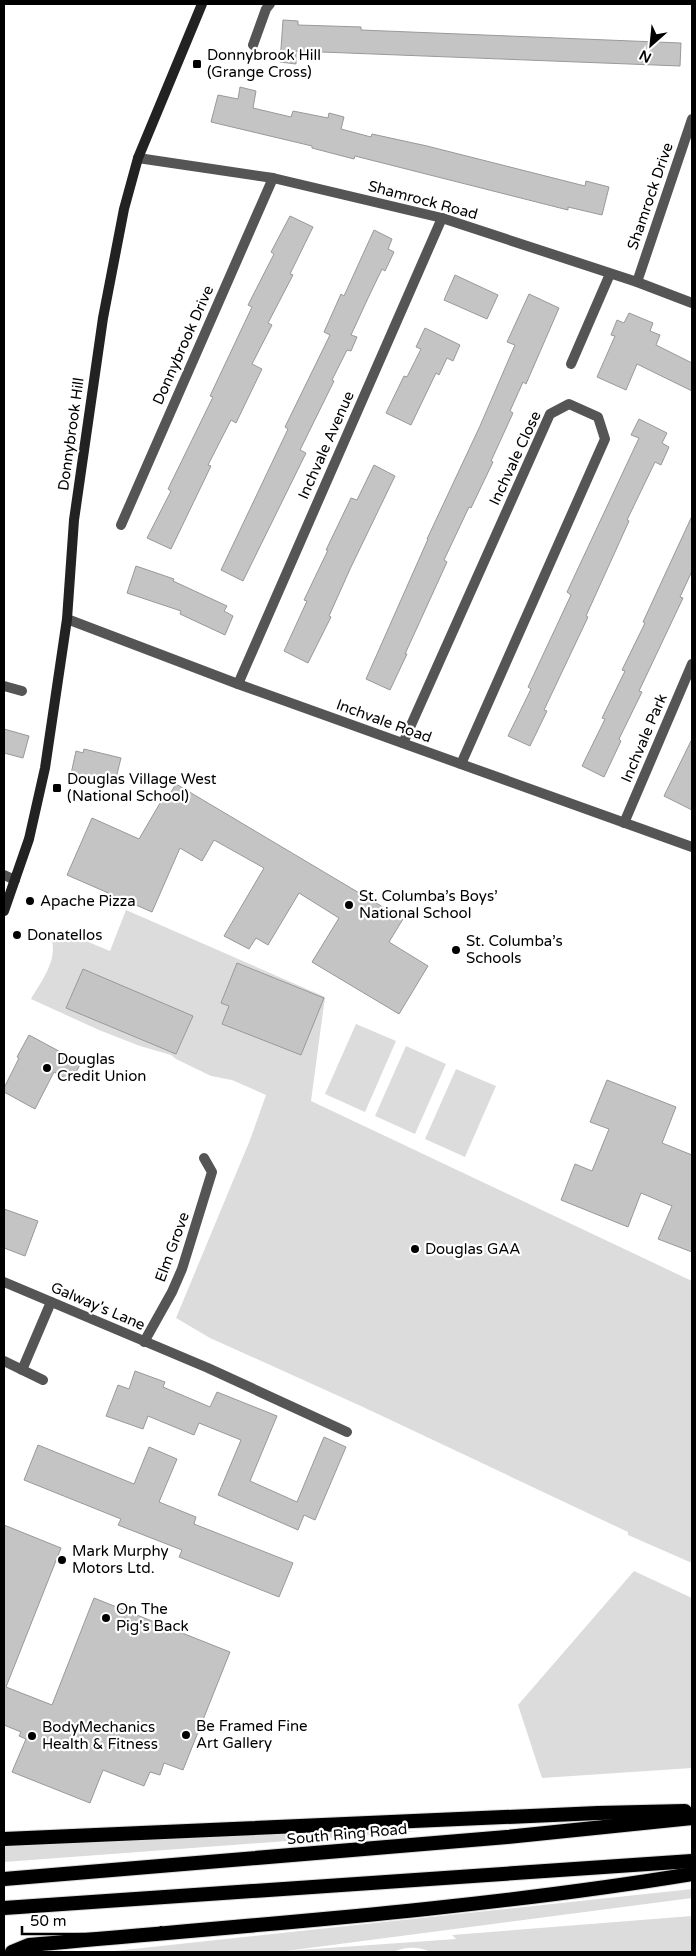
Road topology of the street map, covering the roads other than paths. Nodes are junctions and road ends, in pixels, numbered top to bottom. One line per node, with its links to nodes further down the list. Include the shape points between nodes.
1 (202, 4): 4 (main road, Donnybrook Hill)
2 (207, 4): 4 (main road)
3 (270, 4): 5 (street)
4 (196, 20): 7 (main road, Donnybrook Hill)
5 (252, 45)
6 (692, 119): 11 (street, Shamrock Drive)
7 (138, 158): 8 (street, Shamrock Road); 15 (main road, Donnybrook Hill, via 124,209 103,318 74,520)
8 (273, 178): 9 (street, Shamrock Road); 14 (street, Donnybrook Drive)
9 (442, 218): 10 (street, Shamrock Road); 17 (street, Inchvale Avenue)
10 (610, 274): 11 (street, Shamrock Road); 13 (street)
11 (637, 282): 12 (street, Shamrock Road)
12 (692, 303)
13 (571, 364)
14 (121, 525)
15 (67, 619): 17 (street, Inchvale Road); 25 (main road, Donnybrook Hill, via 46,768 29,839)
16 (692, 664): 22 (street, Inchvale Park)
17 (238, 684): 20 (street, Inchvale Road)
18 (4, 686): 19 (street)
19 (22, 690)
20 (403, 743): 21 (street, Inchvale Road); 21 (street, Inchvale Close, via 550,414 569,404 598,417 605,439)
21 (461, 764): 22 (street, Inchvale Road)
22 (624, 823): 23 (street, Inchvale Road)
23 (692, 846)
24 (4, 875): 25 (street)
25 (15, 880): 26 (main road, Donnybrook Hill)
26 (4, 911)
27 (204, 1158): 30 (street, Elm Grove, via 212,1172 191,1243 172,1292)
28 (4, 1282): 29 (street, Galway's Lane)
29 (51, 1302): 30 (street, Galway's Lane); 32 (street)
30 (144, 1342): 34 (street, Galway's Lane)
31 (4, 1361): 32 (street)
32 (22, 1370): 33 (street)
33 (43, 1380)
34 (347, 1432)
35 (692, 1811): 37 (highway, via 598,1812)
36 (692, 1818): 40 (highway, South Ring Road, via 497,1838)
37 (4, 1839)
38 (692, 1860): 41 (highway)
39 (692, 1874): 42 (highway, via 605,1888 435,1907 29,1944)
40 (4, 1878)
41 (4, 1908)
42 (12, 1952)

